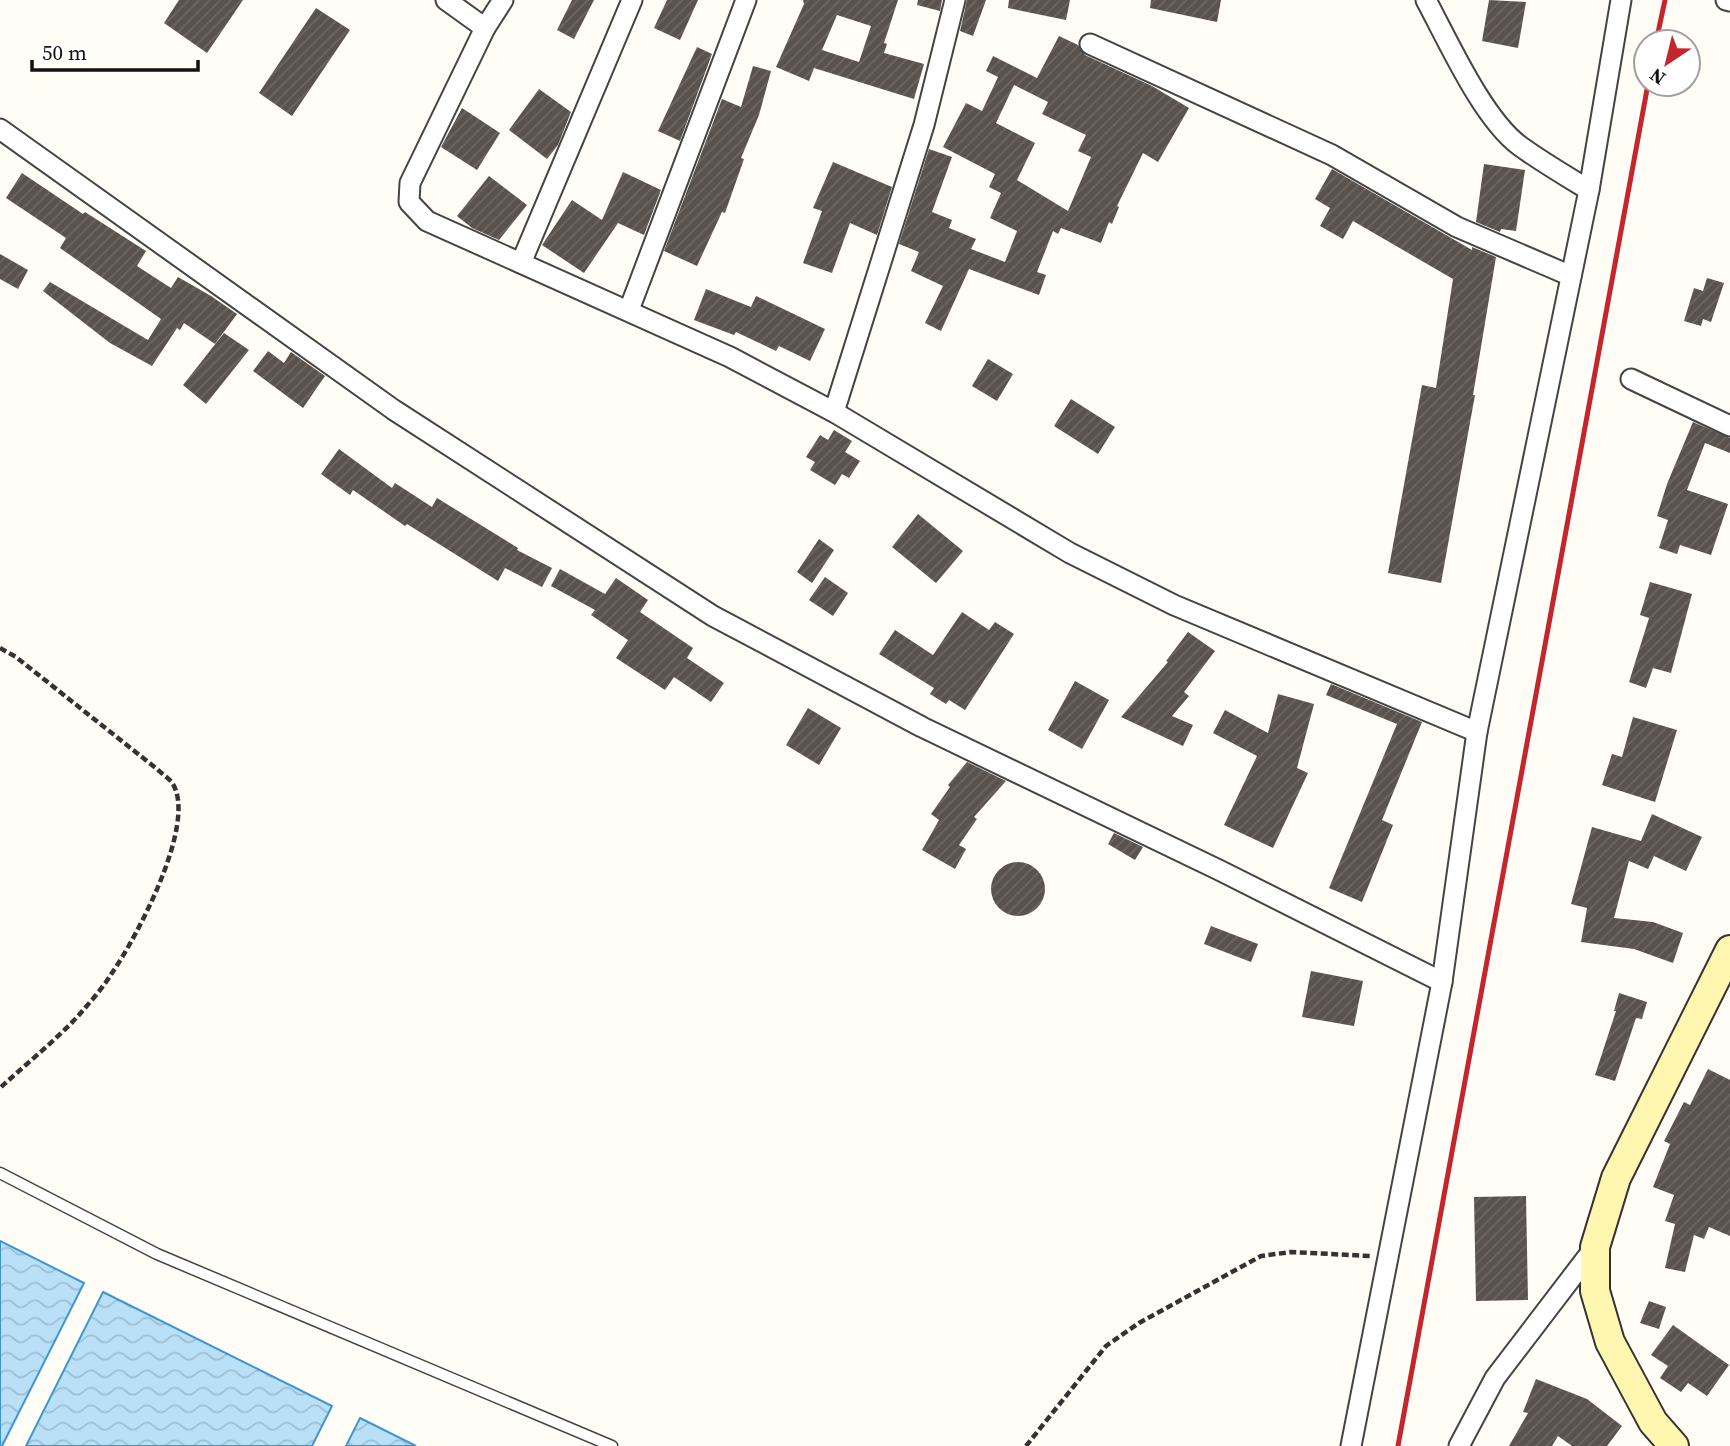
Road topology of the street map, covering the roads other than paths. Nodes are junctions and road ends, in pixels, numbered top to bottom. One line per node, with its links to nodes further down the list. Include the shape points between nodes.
1 (446, 0): 8 (street)
2 (503, 0): 8 (street)
3 (632, 0): 12 (street)
4 (746, 0): 14 (street)
5 (955, 0): 16 (street, via 924,124)
6 (1426, 0): 11 (street, via 1460,64 1509,136)
7 (1621, 0): 11 (street)
8 (485, 28): 12 (street, via 410,183 409,202 427,220)
9 (1090, 44): 13 (street, via 1332,155 1457,227)
10 (0, 129): 20 (street, via 394,410 713,616 922,726)
11 (1589, 190): 13 (street)
12 (521, 263): 14 (street)
13 (1571, 276): 18 (street)
14 (629, 310): 16 (street)
15 (1631, 379): 17 (street)
16 (834, 412): 18 (street, via 1070,553 1174,605)
17 (1730, 426)
18 (1477, 732): 20 (street)
19 (1730, 950): 22 (street, via 1616,1178)
20 (1442, 982): 24 (street)
21 (0, 1173): 23 (lane, via 157,1254)
22 (1595, 1247): 25 (street, via 1495,1378); 26 (street, via 1595,1291 1610,1342 1653,1422)
23 (612, 1446)
24 (1351, 1446)
25 (1459, 1446)
26 (1674, 1446)

